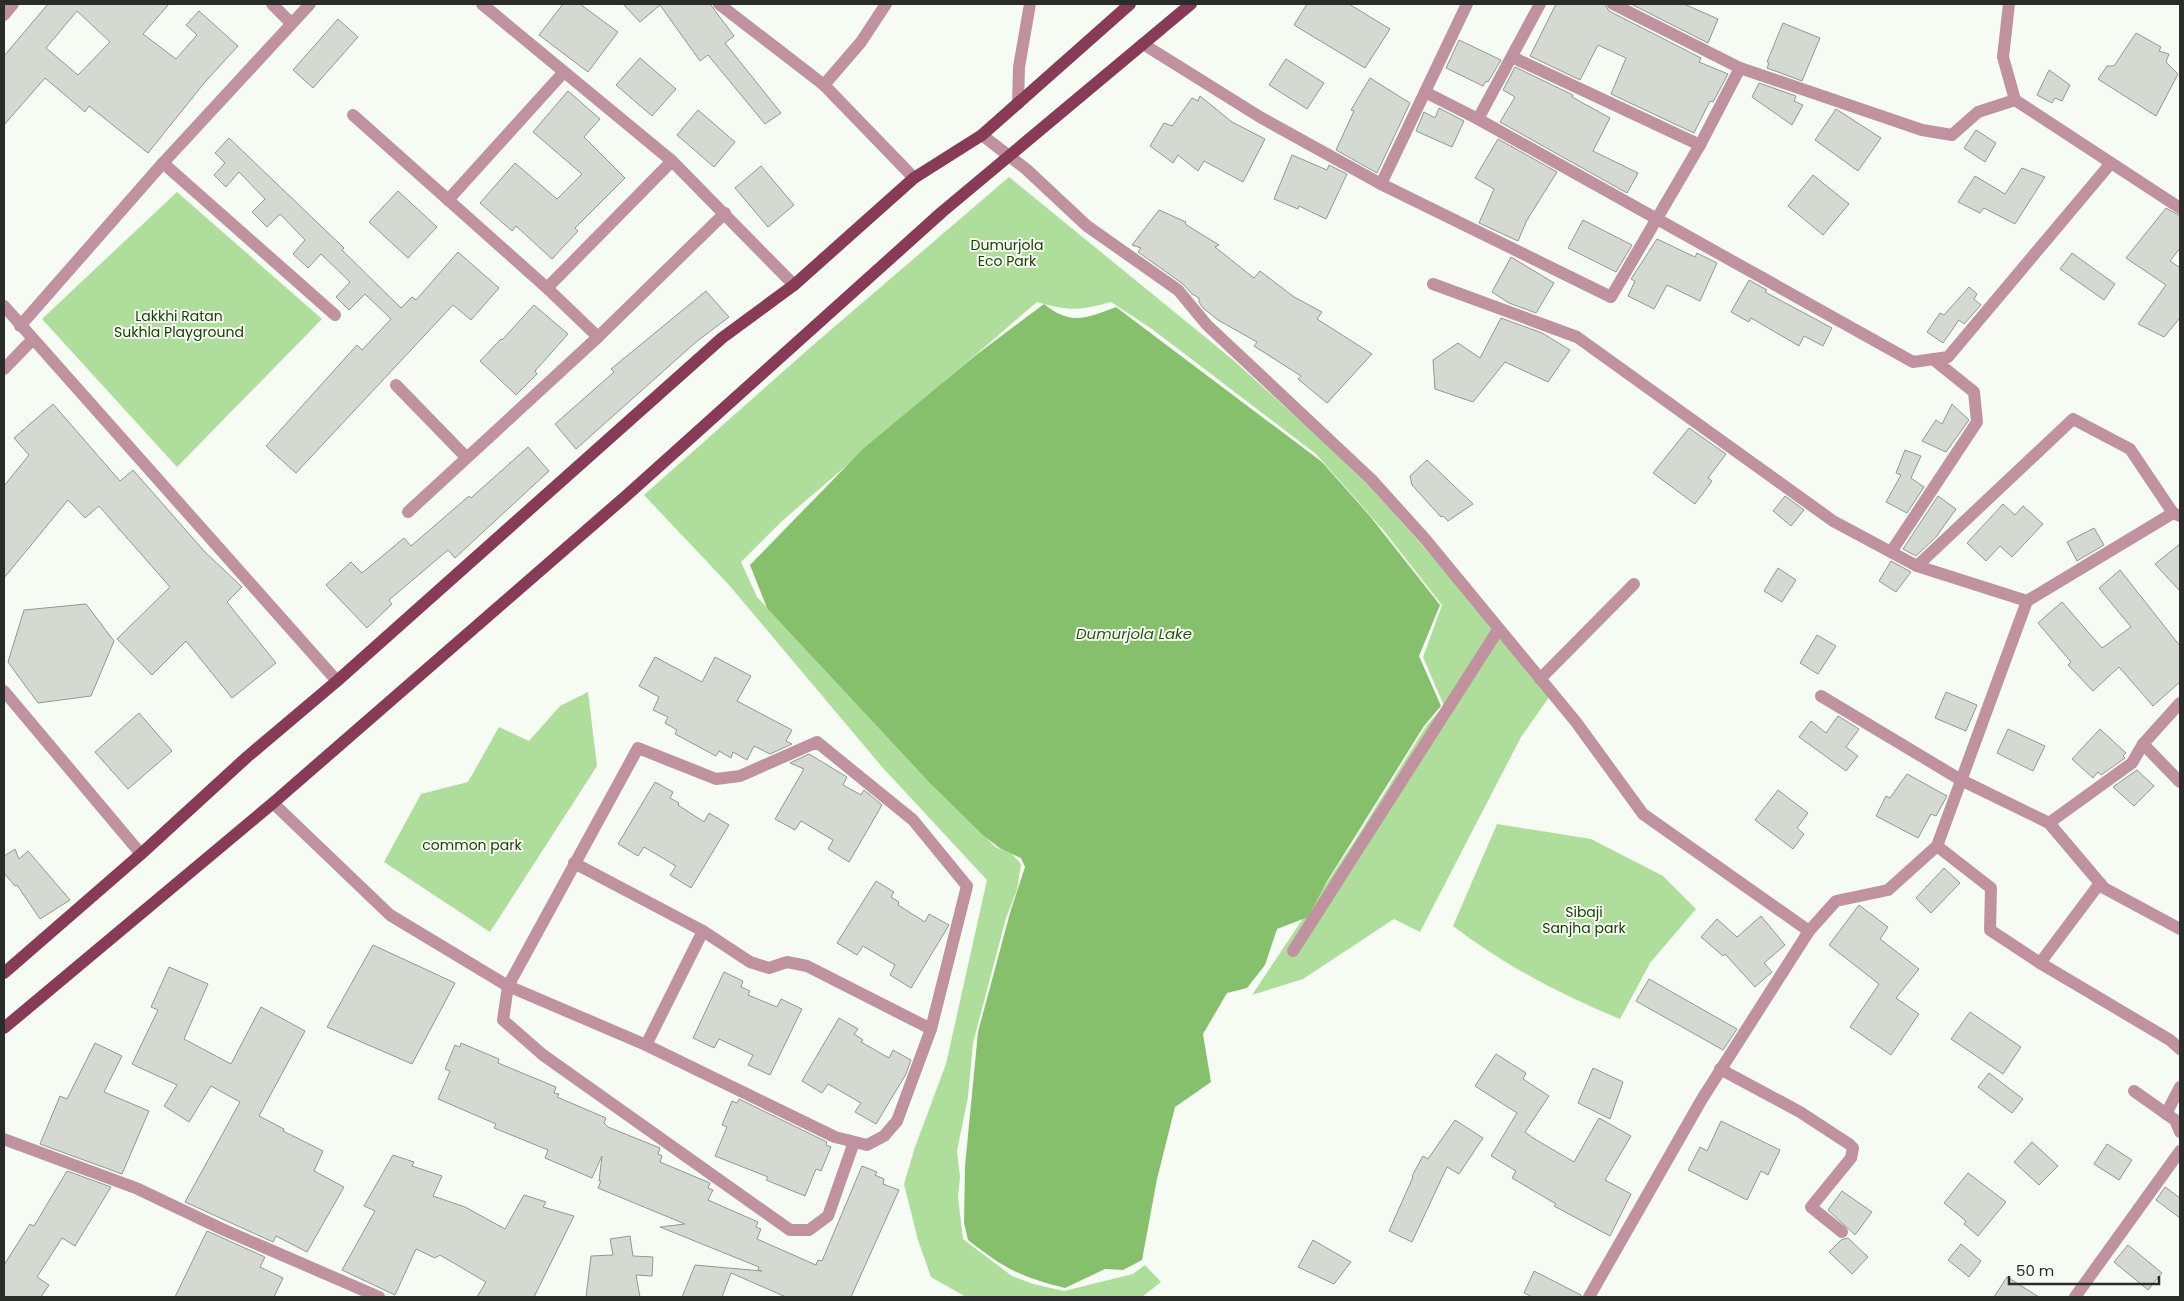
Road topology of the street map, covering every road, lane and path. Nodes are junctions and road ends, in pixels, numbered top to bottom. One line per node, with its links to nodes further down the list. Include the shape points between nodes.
1 (13, 4): 14 (street)
2 (272, 4): 15 (street)
3 (310, 4): 15 (street)
4 (482, 4): 19 (street)
5 (719, 4): 20 (street)
6 (886, 4): 20 (street, via 861,42)
7 (1030, 4): 23 (street, via 1019,67)
8 (1130, 4): 23 (main road)
9 (1191, 4): 16 (main road)
10 (1467, 4): 21 (street)
11 (1540, 4): 17 (street)
12 (1613, 4): 18 (street)
13 (2009, 4): 22 (street, via 2003,56)
14 (4, 15)
15 (291, 23): 30 (street)
16 (1143, 44): 28 (main road); 33 (street, via 1260,118)
17 (1512, 57): 25 (street); 27 (street)
18 (1740, 68): 22 (street, via 1922,130 1952,135 1978,112); 27 (street)
19 (563, 73): 29 (street); 34 (street)
20 (824, 85): 32 (street)
21 (1425, 92): 25 (street); 33 (street)
22 (2015, 100): 31 (street)
23 (1018, 104): 26 (main road)
24 (353, 115): 34 (street)
25 (1478, 119): 37 (street)
26 (982, 135): 28 (street); 32 (main road)
27 (1700, 145): 37 (street)
28 (1008, 157): 56 (street, via 1026,169 1087,226 1178,290 1207,325 1371,479 1426,540); 65 (main road)
29 (672, 161): 36 (street); 40 (street)
30 (163, 163): 42 (street); 43 (street)
31 (2111, 163): 35 (street); 46 (street, via 1948,357)
32 (914, 178): 39 (main road)
33 (1381, 184): 37 (street, via 1611,297)
34 (448, 200): 40 (street)
35 (2180, 208)
36 (725, 213): 39 (street); 44 (street)
37 (1657, 219): 46 (street, via 1913,362)
38 (1433, 284): 52 (street, via 1577,337 1833,521)
39 (794, 285): 58 (main road, via 722,338)
40 (547, 288): 44 (street)
41 (4, 306): 43 (street)
42 (335, 315)
43 (20, 326): 45 (street)
44 (598, 337): 49 (street)
45 (32, 339): 47 (street); 58 (street)
46 (1933, 359): 52 (street, via 1974,392 1977,422)
47 (4, 369)
48 (396, 385): 49 (street)
49 (466, 457): 50 (street)
50 (408, 512)
51 (2176, 514): 53 (street, via 2130,449 2073,420); 55 (street)
52 (1891, 552): 53 (street)
53 (1918, 566): 55 (street)
54 (1634, 584): 57 (street)
55 (2028, 601): 63 (street)
56 (1498, 630): 57 (street); 74 (street)
57 (1540, 679): 73 (street, via 1576,722 1643,814)
58 (337, 681): 68 (main road)
59 (4, 691): 68 (street)
60 (1821, 696): 63 (street)
61 (2180, 703): 62 (street)
62 (2142, 744): 64 (street); 66 (street, via 2132,763)
63 (1961, 780): 66 (street); 67 (street)
64 (2180, 782)
65 (273, 803): 77 (street, via 390,915); 78 (main road)
66 (2048, 823): 70 (street)
67 (1937, 846): 73 (street, via 1888,890 1836,901); 75 (street, via 1992,888 1990,930)
68 (141, 854): 76 (main road)
69 (574, 863): 72 (street); 77 (street); 79 (street, via 638,748 716,779 740,776 817,742 914,820 967,886)
70 (2100, 883): 71 (street); 75 (street)
71 (2180, 929)
72 (703, 931): 79 (street, via 750,962 769,968 787,962 807,966); 80 (street)
73 (1809, 931): 82 (street)
74 (1293, 951)
75 (2040, 963): 81 (street)
76 (4, 974)
77 (508, 986): 80 (street); 88 (street, via 503,1020 543,1055 790,1230 809,1230 828,1216)
78 (4, 1028)
79 (931, 1029): 88 (street, via 897,1121 884,1136 867,1145)
80 (646, 1045): 88 (street)
81 (2180, 1049)
82 (1720, 1069): 90 (street, via 1800,1112 1853,1148 1851,1158 1811,1207); 92 (street)
83 (2180, 1087): 85 (street)
84 (2134, 1091): 85 (street)
85 (2166, 1114): 86 (street, via 2175,1120)
86 (2180, 1132)
87 (4, 1139): 91 (street, via 136,1188)
88 (854, 1142)
89 (2180, 1151): 93 (street)
90 (1842, 1232)
91 (379, 1297)
92 (1589, 1297)
93 (2075, 1297)

